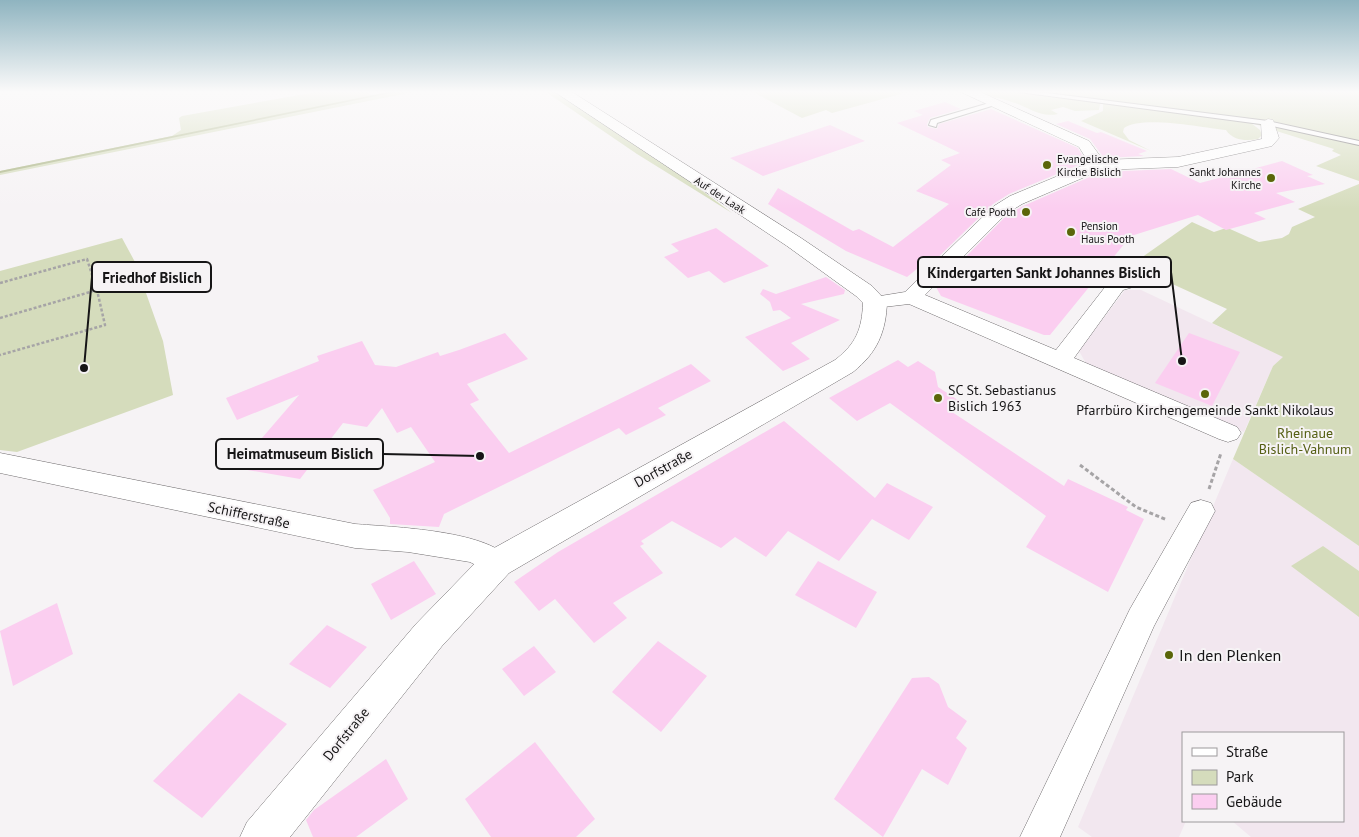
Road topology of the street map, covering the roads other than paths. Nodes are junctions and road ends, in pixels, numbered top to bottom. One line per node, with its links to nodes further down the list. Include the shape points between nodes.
1 (622, 131): 9 (main road, Auf der Laak, via 794,242 864,291)
2 (1056, 131): 6 (street, via 1084,144)
3 (1270, 131): 6 (street, via 1270,141 1174,162)
4 (1305, 131): 5 (lane)
5 (1359, 143)
6 (1098, 165): 8 (street, via 1000,210)
7 (1140, 279): 10 (street, via 1116,286)
8 (911, 297): 9 (street); 10 (street)
9 (874, 302): 14 (main road, Dorfstraße, via 874,331 859,356)
10 (1060, 360): 11 (street)
11 (1228, 434)
12 (0, 463): 14 (street, Schifferstraße, via 355,536 408,540 476,551)
13 (1196, 521): 16 (street, via 1142,619)
14 (497, 563): 15 (main road, Dorfstraße, via 429,635)
15 (262, 837)
16 (1040, 837)

